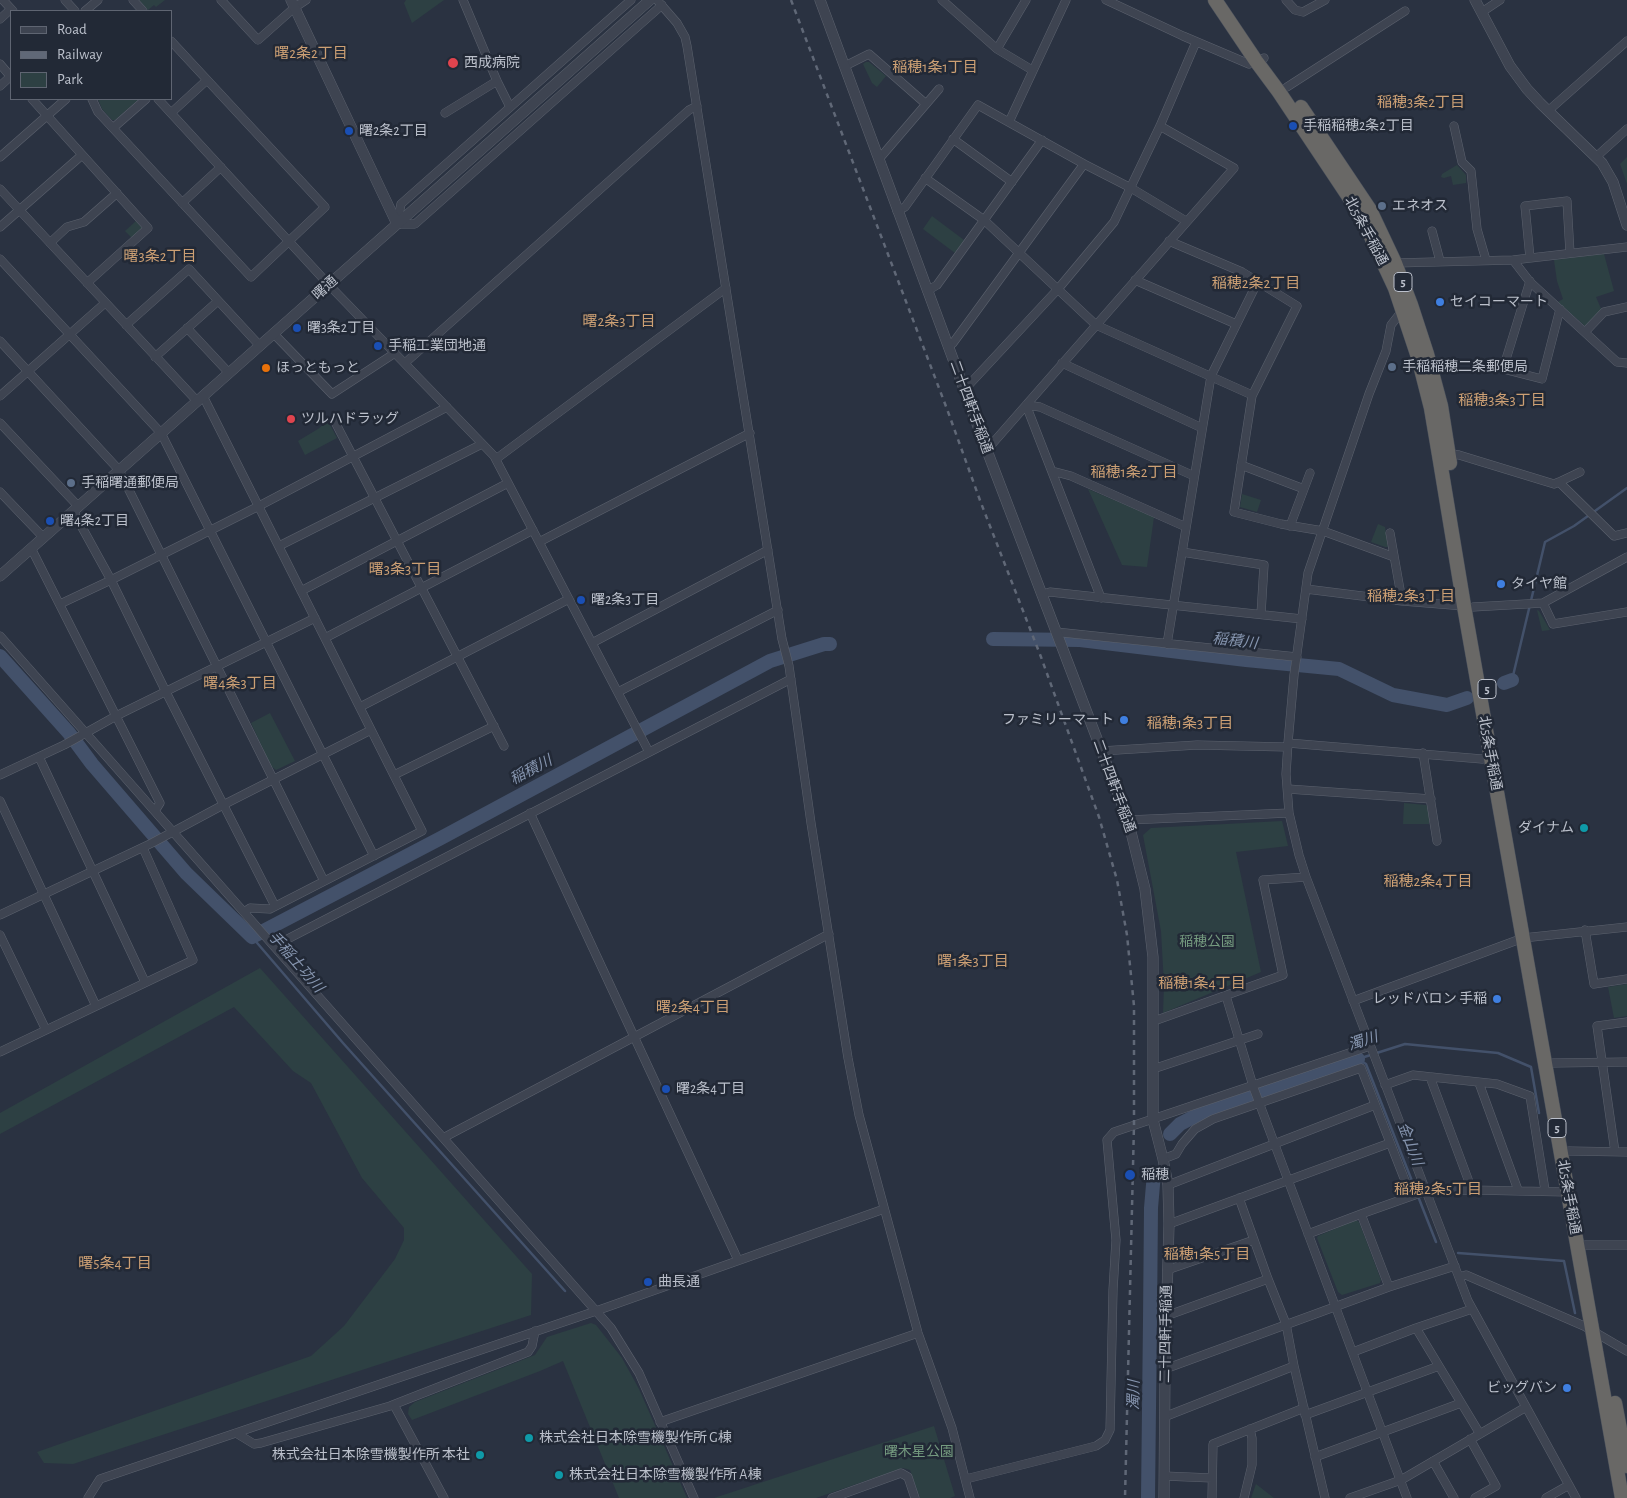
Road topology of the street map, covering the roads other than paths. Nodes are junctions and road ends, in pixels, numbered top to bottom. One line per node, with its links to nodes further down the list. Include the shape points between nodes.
1 (3, 0): 23 (street)
2 (65, 0): 24 (street)
3 (98, 0): 25 (street)
4 (133, 0): 26 (street)
5 (221, 0): 22 (street, via 258,40)
6 (306, 0): 22 (street)
7 (463, 0): 40 (street)
8 (631, 0): 51 (street)
9 (650, 0): 79 (street, 曙通)
10 (820, 0): 35 (street, 二十四軒手稲通)
11 (942, 0): 32 (street)
12 (1026, 0): 32 (street)
13 (1066, 0): 36 (street)
14 (1106, 0): 31 (street)
15 (1215, 0): 33 (highway, 北5条手稲通 / 5)
16 (1226, 0): 33 (highway, 北5条手稲通 / 5)
17 (1286, 0): 20 (street, via 1295,10 1303,12)
18 (1475, 0): 28 (street)
19 (1500, 0): 28 (street)
20 (1320, 1)
21 (659, 3): 50 (street, via 678,23 685,37); 79 (street, via 415,224)
22 (293, 4): 79 (street)
23 (12, 10)
24 (74, 10)
25 (86, 10)
26 (142, 10)
27 (1405, 11): 42 (street)
28 (1482, 12): 52 (street, via 1510,66)
29 (1627, 41): 52 (street)
30 (172, 42): 39 (street)
31 (1196, 42): 33 (street, via 1249,64); 57 (street)
32 (997, 49): 36 (street)
33 (1260, 59): 42 (highway, 北5条手稲通 / 5); 107 (highway, 北5条手稲通 / 5, via 1361,215 1386,266)
34 (0, 64): 37 (street)
35 (845, 66): 49 (street, via 869,54); 66 (street, 二十四軒手稲通)
36 (1032, 70): 56 (street)
37 (10, 75)
38 (10, 77): 41 (street)
39 (207, 80): 53 (street); 84 (street, via 325,207)
40 (497, 81): 51 (street); 54 (street)
41 (0, 86)
42 (1287, 87): 93 (highway, 北5条手稲通 / 5, via 1370,210)
43 (939, 89): 49 (street)
44 (33, 100): 55 (street)
45 (65, 100): 55 (street)
46 (92, 100): 59 (street, via 98,112)
47 (145, 100): 59 (street)
48 (159, 100): 53 (street)
49 (926, 104): 66 (street)
50 (697, 106): 100 (street); 120 (street)
51 (510, 107): 79 (street, via 401,204)
52 (1548, 111): 65 (street)
53 (171, 113): 68 (street)
54 (445, 113)
55 (47, 115): 63 (street); 64 (street)
56 (1009, 122): 61 (street, via 978,104); 62 (street)
57 (1160, 126): 71 (street); 78 (street, via 1234,168)
58 (1454, 126): 91 (street, via 1462,162 1471,171 1477,229)
59 (113, 128): 74 (street)
60 (1627, 129): 65 (street)
61 (953, 139): 69 (street); 70 (street)
62 (1042, 140): 67 (street); 70 (street)
63 (82, 155): 73 (street); 75 (street)
64 (0, 157)
65 (1596, 157): 80 (street, via 1613,182)
66 (879, 160): 76 (street, 二十四軒手稲通)
67 (1084, 164): 71 (street); 87 (street)
68 (221, 167): 74 (street); 84 (street)
69 (925, 178): 76 (street, via 905,206); 77 (street)
70 (1012, 182): 77 (street)
71 (1131, 188): 78 (street); 101 (street, via 1114,222)
72 (0, 189): 75 (street)
73 (117, 193): 85 (street, via 84,222 67,227); 98 (street, via 148,228)
74 (182, 203): 84 (street, via 250,276)
75 (20, 210): 81 (street); 85 (street)
76 (897, 210): 102 (street, 二十四軒手稲通)
77 (984, 220): 87 (street); 102 (street, via 937,285)
78 (1186, 221): 83 (street)
79 (397, 224): 99 (street, 曙通)
80 (1627, 225)
81 (0, 227)
82 (1432, 231): 94 (street)
83 (1170, 240): 95 (street); 96 (street)
84 (289, 241): 99 (street)
85 (50, 243): 98 (street)
86 (1627, 247): 88 (street)
87 (1019, 253): 101 (street); 117 (street)
88 (1570, 253): 89 (street); 89 (street, via 1566,201 1525,206)
89 (1530, 258): 92 (street)
90 (0, 259): 113 (street)
91 (1486, 260): 92 (street); 94 (street)
92 (1513, 260): 97 (street)
93 (1395, 262): 94 (street); 139 (highway, 北5条手稲通 / 5, via 1412,305 1441,406)
94 (1440, 262)
95 (1135, 280): 108 (street); 109 (street)
96 (1258, 281): 109 (street); 127 (street, via 1298,306)
97 (1530, 281): 106 (street); 106 (street, via 1503,369 1542,379)
98 (87, 283): 104 (street)
99 (329, 285): 114 (street, 曙通); 118 (street)
100 (726, 288): 136 (street); 141 (street)
101 (1058, 289): 108 (street); 126 (street)
102 (927, 290): 117 (street, 二十四軒手稲通)
103 (218, 301): 110 (street, via 189,269); 111 (street); 116 (street)
104 (105, 303): 110 (street); 113 (street)
105 (1627, 307): 112 (street, via 1604,312)
106 (1560, 309): 112 (street)
107 (1402, 311): 139 (highway, 北5条手稲通 / 5); 159 (street, via 1391,325 1386,351)
108 (1096, 324): 121 (street); 125 (street)
109 (1236, 324): 125 (street)
110 (126, 325): 119 (street)
111 (187, 328): 119 (street); 124 (street)
112 (1585, 332): 122 (street, via 1617,362)
113 (70, 334): 123 (street); 135 (street)
114 (274, 334): 116 (street, 曙通); 118 (street, via 332,394)
115 (0, 340): 123 (street)
116 (260, 346): 124 (street, 曙通)
117 (948, 347): 126 (street, 二十四軒手稲通)
118 (395, 354): 120 (street)
119 (155, 357): 129 (street)
120 (404, 363): 131 (street)
121 (1062, 363): 130 (street); 134 (street)
122 (1627, 363)
123 (29, 371): 128 (street); 143 (street)
124 (229, 373): 129 (street, 曙通)
125 (1211, 376): 127 (street); 134 (street)
126 (965, 389): 138 (street, 二十四軒手稲通)
127 (1252, 395): 142 (street)
128 (0, 396)
129 (200, 398): 135 (street, 曙通); 153 (street)
130 (1026, 405): 138 (street); 144 (street); 147 (street, via 1040,407)
131 (447, 407): 137 (street); 140 (street)
132 (335, 422): 140 (street)
133 (0, 423): 154 (street)
134 (1202, 428): 147 (street)
135 (161, 433): 143 (street, 曙通); 157 (street)
136 (750, 433): 164 (street); 167 (street)
137 (482, 444): 141 (street); 152 (street)
138 (986, 448): 177 (street, 二十四軒手稲通)
139 (1444, 454): 148 (street, via 1554,484); 184 (highway, 北5条手稲通 / 5)
140 (353, 457): 152 (street); 153 (street)
141 (496, 459): 149 (street)
142 (1241, 466): 150 (street); 155 (street, via 1234,512)
143 (119, 470): 154 (street, 曙通); 169 (street)
144 (1052, 471): 156 (street); 178 (street)
145 (1580, 472): 148 (street)
146 (1310, 473): 150 (street)
147 (1194, 476): 156 (street)
148 (1560, 482): 160 (street, via 1614,536)
149 (508, 483): 158 (street); 163 (street)
150 (1304, 489): 155 (street)
151 (0, 492): 162 (street)
152 (374, 498): 163 (street); 165 (street)
153 (259, 506): 157 (street); 165 (street)
154 (76, 508): 162 (street, 曙通); 173 (street)
155 (1290, 526): 159 (street)
156 (1186, 527): 168 (street)
157 (210, 530): 169 (street); 193 (street)
158 (533, 530): 164 (street); 174 (street)
159 (1323, 531): 170 (street); 175 (street, via 1308,573)
160 (1627, 532)
161 (1390, 533): 170 (street)
162 (43, 537): 166 (street, 曙通)
163 (397, 541): 174 (street); 176 (street)
164 (539, 542): 179 (street)
165 (279, 546): 176 (street)
166 (32, 548): 172 (street, 曙通); 182 (street)
167 (768, 550): 185 (street); 194 (street)
168 (1182, 552): 183 (street); 187 (street, via 1264,565)
169 (160, 555): 173 (street); 198 (street)
170 (1394, 556): 180 (street)
171 (1627, 557): 181 (street)
172 (0, 576)
173 (111, 580): 182 (street); 200 (street)
174 (421, 588): 192 (street); 196 (street)
175 (1306, 589): 180 (street); 189 (street)
176 (301, 591): 188 (street)
177 (1042, 594): 178 (street, via 1050,592); 190 (street, 二十四軒手稲通)
178 (1101, 598): 183 (street)
179 (569, 599): 194 (street); 196 (street)
180 (1402, 601): 184 (street)
181 (1541, 603): 184 (street); 186 (street, via 1553,624)
182 (60, 604): 203 (street)
183 (1173, 605): 187 (street); 195 (street)
184 (1468, 607): 214 (highway, 北5条手稲通 / 5); 241 (highway, 北5条手稲通 / 5)
185 (778, 610): 199 (street); 201 (street)
186 (1627, 612)
187 (1261, 614): 189 (street)
188 (315, 618): 192 (street); 193 (street)
189 (1302, 619): 197 (street)
190 (1057, 634): 195 (street); 209 (street, 二十四軒手稲通)
191 (0, 636): 206 (street)
192 (325, 638): 202 (street)
193 (266, 643): 198 (street); 212 (street)
194 (592, 643): 201 (street)
195 (1167, 644): 197 (street)
196 (457, 656): 202 (street); 204 (street)
197 (1297, 658): 207 (street)
198 (216, 667): 200 (street); 217 (street)
199 (790, 679): 210 (street); 239 (street)
200 (166, 692): 203 (street); 221 (street)
201 (618, 692): 210 (street)
202 (360, 707): 205 (street)
203 (116, 716): 206 (street); 222 (street, via 160,803)
204 (494, 726): 208 (street); 216 (street)
205 (371, 730): 212 (street); 216 (street)
206 (83, 735): 213 (street); 222 (street)
207 (1288, 745): 209 (street, via 1197,745); 211 (street); 218 (street)
208 (504, 746)
209 (1101, 751): 225 (street, 二十四軒手稲通)
210 (649, 752): 223 (street)
211 (1423, 753): 214 (street); 219 (street)
212 (323, 755): 217 (street); 229 (street)
213 (39, 757): 215 (street); 230 (street)
214 (1490, 758): 241 (highway, 北5条手稲通 / 5)
215 (0, 775)
216 (394, 776): 229 (street, via 422,831)
217 (273, 780): 221 (street); 232 (street)
218 (1288, 788): 219 (street); 224 (street)
219 (1431, 799): 227 (street)
220 (0, 801): 233 (street)
221 (223, 805): 226 (street); 234 (street)
222 (155, 811): 226 (street)
223 (530, 813): 242 (street); 252 (street)
224 (1289, 813): 225 (street); 231 (street)
225 (1128, 820): 248 (street, 二十四軒手稲通, via 1146,899 1153,958)
226 (170, 833): 228 (street); 235 (street)
227 (1437, 841)
228 (143, 848): 230 (street); 244 (street, via 193,960)
229 (374, 856): 232 (street)
230 (93, 871): 233 (street); 244 (street)
231 (1306, 877): 245 (street, via 1263,880 1283,975); 246 (street)
232 (324, 881): 234 (street)
233 (44, 894): 236 (street); 247 (street)
234 (275, 906): 235 (street, via 270,909 250,908)
235 (244, 913): 242 (street)
236 (0, 915)
237 (1627, 927): 238 (street)
238 (1584, 930): 241 (street); 243 (street, via 1594,984)
239 (829, 934): 252 (street); 282 (street, via 859,1115)
240 (0, 935): 250 (street)
241 (1527, 937): 246 (street); 257 (highway, 北5条手稲通 / 5); 279 (highway, 北5条手稲通 / 5)
242 (274, 946): 267 (street)
243 (1627, 979)
244 (145, 982): 247 (street)
245 (1226, 996): 248 (street); 253 (street)
246 (1353, 1001): 254 (street)
247 (96, 1006): 250 (street)
248 (1154, 1021): 259 (street, 二十四軒手稲通)
249 (1627, 1022): 258 (street, via 1597,1026)
250 (46, 1030): 255 (street)
251 (1258, 1034): 253 (street)
252 (635, 1038): 267 (street); 289 (street)
253 (1240, 1041): 259 (street); 263 (street)
254 (1371, 1048): 262 (street); 263 (street)
255 (0, 1052)
256 (1627, 1062): 258 (street)
257 (1553, 1063): 258 (street); 270 (highway, 北5条手稲通 / 5)
258 (1603, 1063): 271 (street)
259 (1153, 1069): 266 (street, 二十四軒手稲通)
260 (1430, 1077): 261 (street); 262 (street, via 1413,1075); 276 (street)
261 (1480, 1082): 277 (street); 278 (street, via 1497,1084 1530,1096)
262 (1385, 1085): 280 (street)
263 (1254, 1087): 264 (street); 266 (street)
264 (1259, 1101): 265 (street, via 1361,1068); 269 (street); 273 (street, via 1195,1129 1176,1154)
265 (1375, 1105): 268 (street); 269 (street)
266 (1153, 1120): 273 (street, 二十四軒手稲通); 326 (street, via 1114,1132 1107,1140 1116,1240 1110,1430 1105,1440 1096,1446)
267 (443, 1138): 297 (street)
268 (1390, 1142): 274 (street); 280 (street)
269 (1274, 1143): 274 (street); 275 (street)
270 (1569, 1151): 271 (street); 288 (highway, 北5条手稲通 / 5)
271 (1615, 1152): 272 (street)
272 (1627, 1152)
273 (1163, 1159): 275 (street, 二十四軒手稲通)
274 (1288, 1180): 281 (street); 285 (street)
275 (1168, 1184): 284 (street, 二十四軒手稲通)
276 (1472, 1190): 277 (street); 280 (street)
277 (1518, 1190): 278 (street)
278 (1545, 1190): 279 (street)
279 (1567, 1192): 303 (highway, 北5条手稲通 / 5)
280 (1417, 1194): 283 (street); 290 (street)
281 (1239, 1198): 284 (street); 286 (street)
282 (884, 1209): 289 (street); 302 (street)
283 (1361, 1214): 285 (street); 294 (street)
284 (1169, 1224): 291 (street, 二十四軒手稲通)
285 (1308, 1234): 295 (street)
286 (1254, 1240): 291 (street); 293 (street)
287 (1627, 1244): 288 (street)
288 (1585, 1245): 303 (highway, 北5条手稲通 / 5)
289 (738, 1260): 297 (street)
290 (1455, 1266): 292 (street); 294 (street)
291 (1167, 1270): 298 (street, 二十四軒手稲通)
292 (1459, 1276): 296 (street); 303 (street, via 1466,1275)
293 (1268, 1279): 298 (street); 299 (street)
294 (1390, 1287): 295 (street)
295 (1336, 1306): 299 (street); 305 (street)
296 (1472, 1309): 300 (street); 312 (street)
297 (596, 1311): 301 (street); 315 (street, via 611,1328 639,1373)
298 (1166, 1316): 308 (street, 二十四軒手稲通)
299 (1286, 1324): 306 (street); 308 (street)
300 (1416, 1328): 305 (street); 307 (street)
301 (535, 1331): 311 (street, via 528,1352); 317 (street)
302 (918, 1333): 315 (street); 326 (street, via 952,1428)
303 (1597, 1334): 304 (street); 323 (highway, 北5条手稲通 / 5); 345 (highway, 北5条手稲通 / 5)
304 (1627, 1351)
305 (1353, 1352): 309 (street)
306 (1294, 1366): 313 (street); 314 (street)
307 (1439, 1366): 309 (street); 310 (street)
308 (1165, 1369): 314 (street, 二十四軒手稲通)
309 (1368, 1392): 313 (street); 318 (street)
310 (1461, 1403): 318 (street); 319 (street)
311 (394, 1405): 317 (street, via 262,1443 254,1444); 330 (street)
312 (1526, 1407): 319 (street); 328 (street)
313 (1304, 1411): 316 (street); 321 (street)
314 (1164, 1417): 324 (street, 二十四軒手稲通)
315 (660, 1422): 331 (street)
316 (1250, 1429): 325 (street, via 1213,1444); 337 (street, via 1252,1465)
317 (236, 1432): 329 (street, via 100,1479)
318 (1382, 1432): 321 (street); 327 (street)
319 (1480, 1434): 320 (street)
320 (1470, 1439): 322 (street); 342 (street, via 1496,1486)
321 (1315, 1457): 338 (street)
322 (1433, 1460): 327 (street); 341 (street)
323 (1627, 1466)
324 (1164, 1476): 325 (street); 335 (street, 二十四軒手稲通)
325 (1212, 1478): 336 (street)
326 (966, 1479): 334 (street)
327 (1400, 1480): 339 (street); 340 (street)
328 (1569, 1485): 343 (street); 344 (street)
329 (88, 1498)
330 (444, 1498)
331 (694, 1498)
332 (832, 1498): 333 (street, via 901,1473 908,1477)
333 (915, 1498)
334 (969, 1498)
335 (1164, 1498)
336 (1212, 1498)
337 (1244, 1498)
338 (1325, 1498)
339 (1350, 1498)
340 (1407, 1498)
341 (1454, 1498)
342 (1474, 1498)
343 (1546, 1498)
344 (1576, 1498)
345 (1622, 1498)

